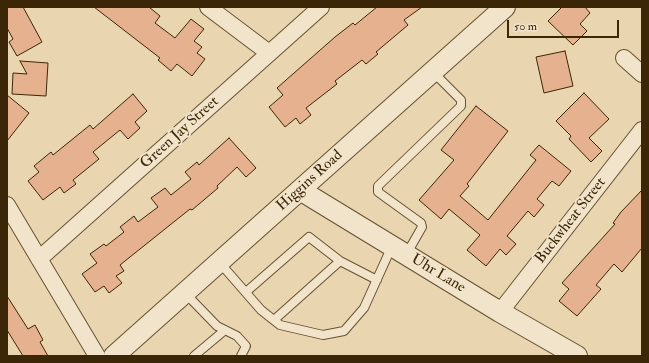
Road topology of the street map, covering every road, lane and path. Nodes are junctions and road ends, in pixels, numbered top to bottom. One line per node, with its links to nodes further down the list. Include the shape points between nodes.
1 (208, 7): 4 (street)
2 (321, 7): 4 (street, Green Jay Street)
3 (506, 7): 6 (street, Higgins Road)
4 (269, 53): 12 (street, Green Jay Street)
5 (624, 58): 7 (street)
6 (433, 72): 9 (street, Higgins Road); 11 (lane, via 461,100 461,106 378,186 378,192 421,223 422,227)
7 (642, 74)
8 (642, 130): 18 (street, Buckwheat Street)
9 (300, 190): 11 (street, Uhr Lane); 14 (street, Higgins Road)
10 (7, 205): 12 (street)
11 (399, 250): 15 (lane); 18 (street, Uhr Lane)
12 (39, 259): 21 (street)
13 (340, 261): 15 (lane); 16 (lane, via 309,237); 19 (lane)
14 (219, 262): 16 (lane); 17 (street, Higgins Road)
15 (377, 280): 19 (lane, via 364,308 344,331 323,335 280,325)
16 (246, 292): 19 (lane, via 261,310)
17 (185, 293): 20 (lane); 22 (street, Higgins Road)
18 (500, 312): 25 (street, Uhr Lane)
19 (274, 320)
20 (224, 330): 23 (lane); 24 (lane, via 237,336 246,346)
21 (97, 356)
22 (114, 356)
23 (194, 356)
24 (241, 356)
25 (577, 356)

